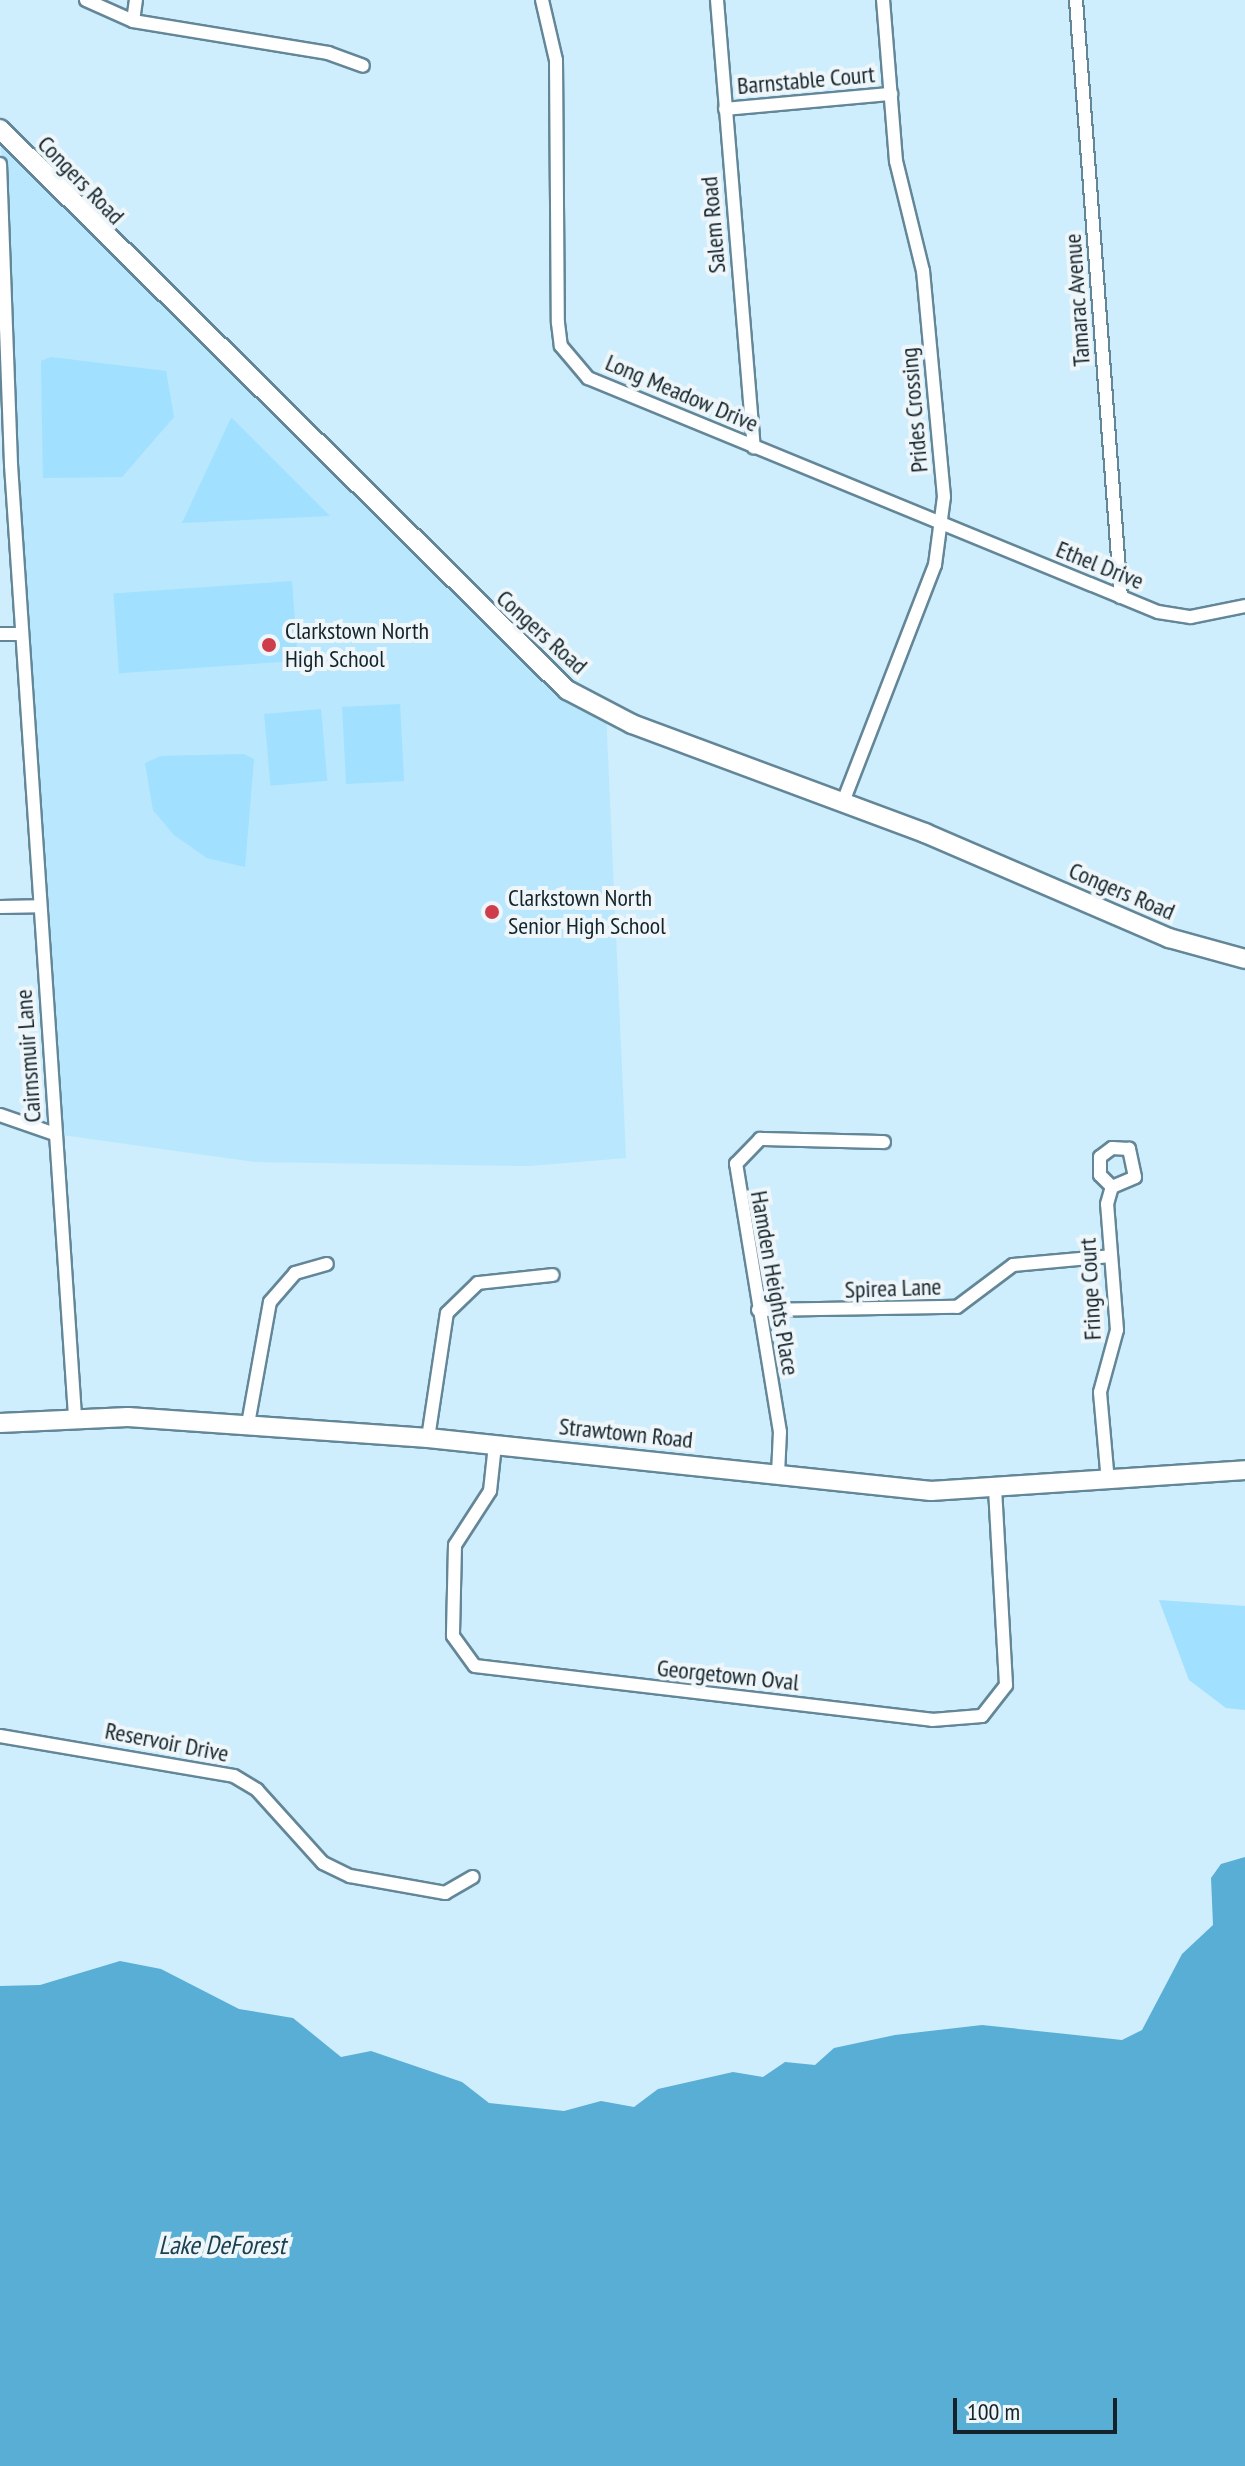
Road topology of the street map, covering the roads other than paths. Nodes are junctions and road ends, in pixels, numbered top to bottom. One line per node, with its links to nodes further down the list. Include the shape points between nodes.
1 (86, 0): 7 (street)
2 (136, 0): 7 (street)
3 (542, 0): 13 (street, Long Meadow Drive, via 556,60 561,346 572,364 608,388)
4 (717, 0): 10 (street, Salem Road)
5 (883, 0): 9 (street, Prides Crossing)
6 (1076, 0): 16 (street, Tamarac Avenue)
7 (133, 21): 8 (street, via 328,53)
8 (363, 66)
9 (891, 94): 10 (street, Barnstable Court); 15 (street, Prides Crossing, via 896,161 923,271)
10 (725, 109): 13 (street, Salem Road)
11 (0, 129): 20 (street, Congers Road, via 552,679 632,724)
12 (0, 164): 14 (street, Cairnsmuir Lane)
13 (754, 447): 15 (street, Long Meadow Drive)
14 (6, 466): 19 (street, Cairnsmuir Lane)
15 (943, 525): 16 (street, Ethel Drive); 20 (street, Prides Crossing, via 935,565)
16 (1121, 597): 17 (street, Ethel Drive, via 1191,617)
17 (1245, 606)
18 (0, 634): 19 (street)
19 (22, 634): 21 (street, Cairnsmuir Lane)
20 (843, 802): 23 (street, Congers Road, via 1169,938)
21 (39, 906): 22 (street); 25 (street, Cairnsmuir Lane)
22 (0, 907)
23 (1245, 959)
24 (0, 1115): 25 (street)
25 (55, 1134): 32 (street, Cairnsmuir Lane)
26 (884, 1142): 31 (street, Hamden Heights Place, via 781,1137 744,1150 734,1182)
27 (1112, 1187): 28 (street, Fringe Court)
28 (1111, 1256): 31 (street, Spirea Lane, via 1013,1265 957,1307); 39 (street, Fringe Court, via 1115,1350 1100,1392)
29 (327, 1264): 34 (street, via 295,1273 270,1302)
30 (553, 1275): 35 (street, via 478,1283 447,1313)
31 (758, 1310): 38 (street, Hamden Heights Place, via 780,1432)
32 (75, 1417): 33 (street, Strawtown Road); 34 (street, Strawtown Road)
33 (0, 1423)
34 (248, 1424): 35 (street, Strawtown Road)
35 (428, 1438): 36 (street, Strawtown Road)
36 (495, 1445): 38 (street, Strawtown Road); 40 (street, Georgetown Oval, via 490,1491 455,1545 453,1636 475,1666 932,1720 982,1716 1006,1685)
37 (1245, 1470): 39 (street, Strawtown Road)
38 (778, 1474): 40 (street, Strawtown Road, via 875,1488)
39 (1108, 1482): 40 (street, Strawtown Road)
40 (995, 1489)
41 (0, 1736): 42 (street, Reservoir Drive, via 234,1776 257,1790 323,1863 350,1876 445,1893)
42 (473, 1877)

